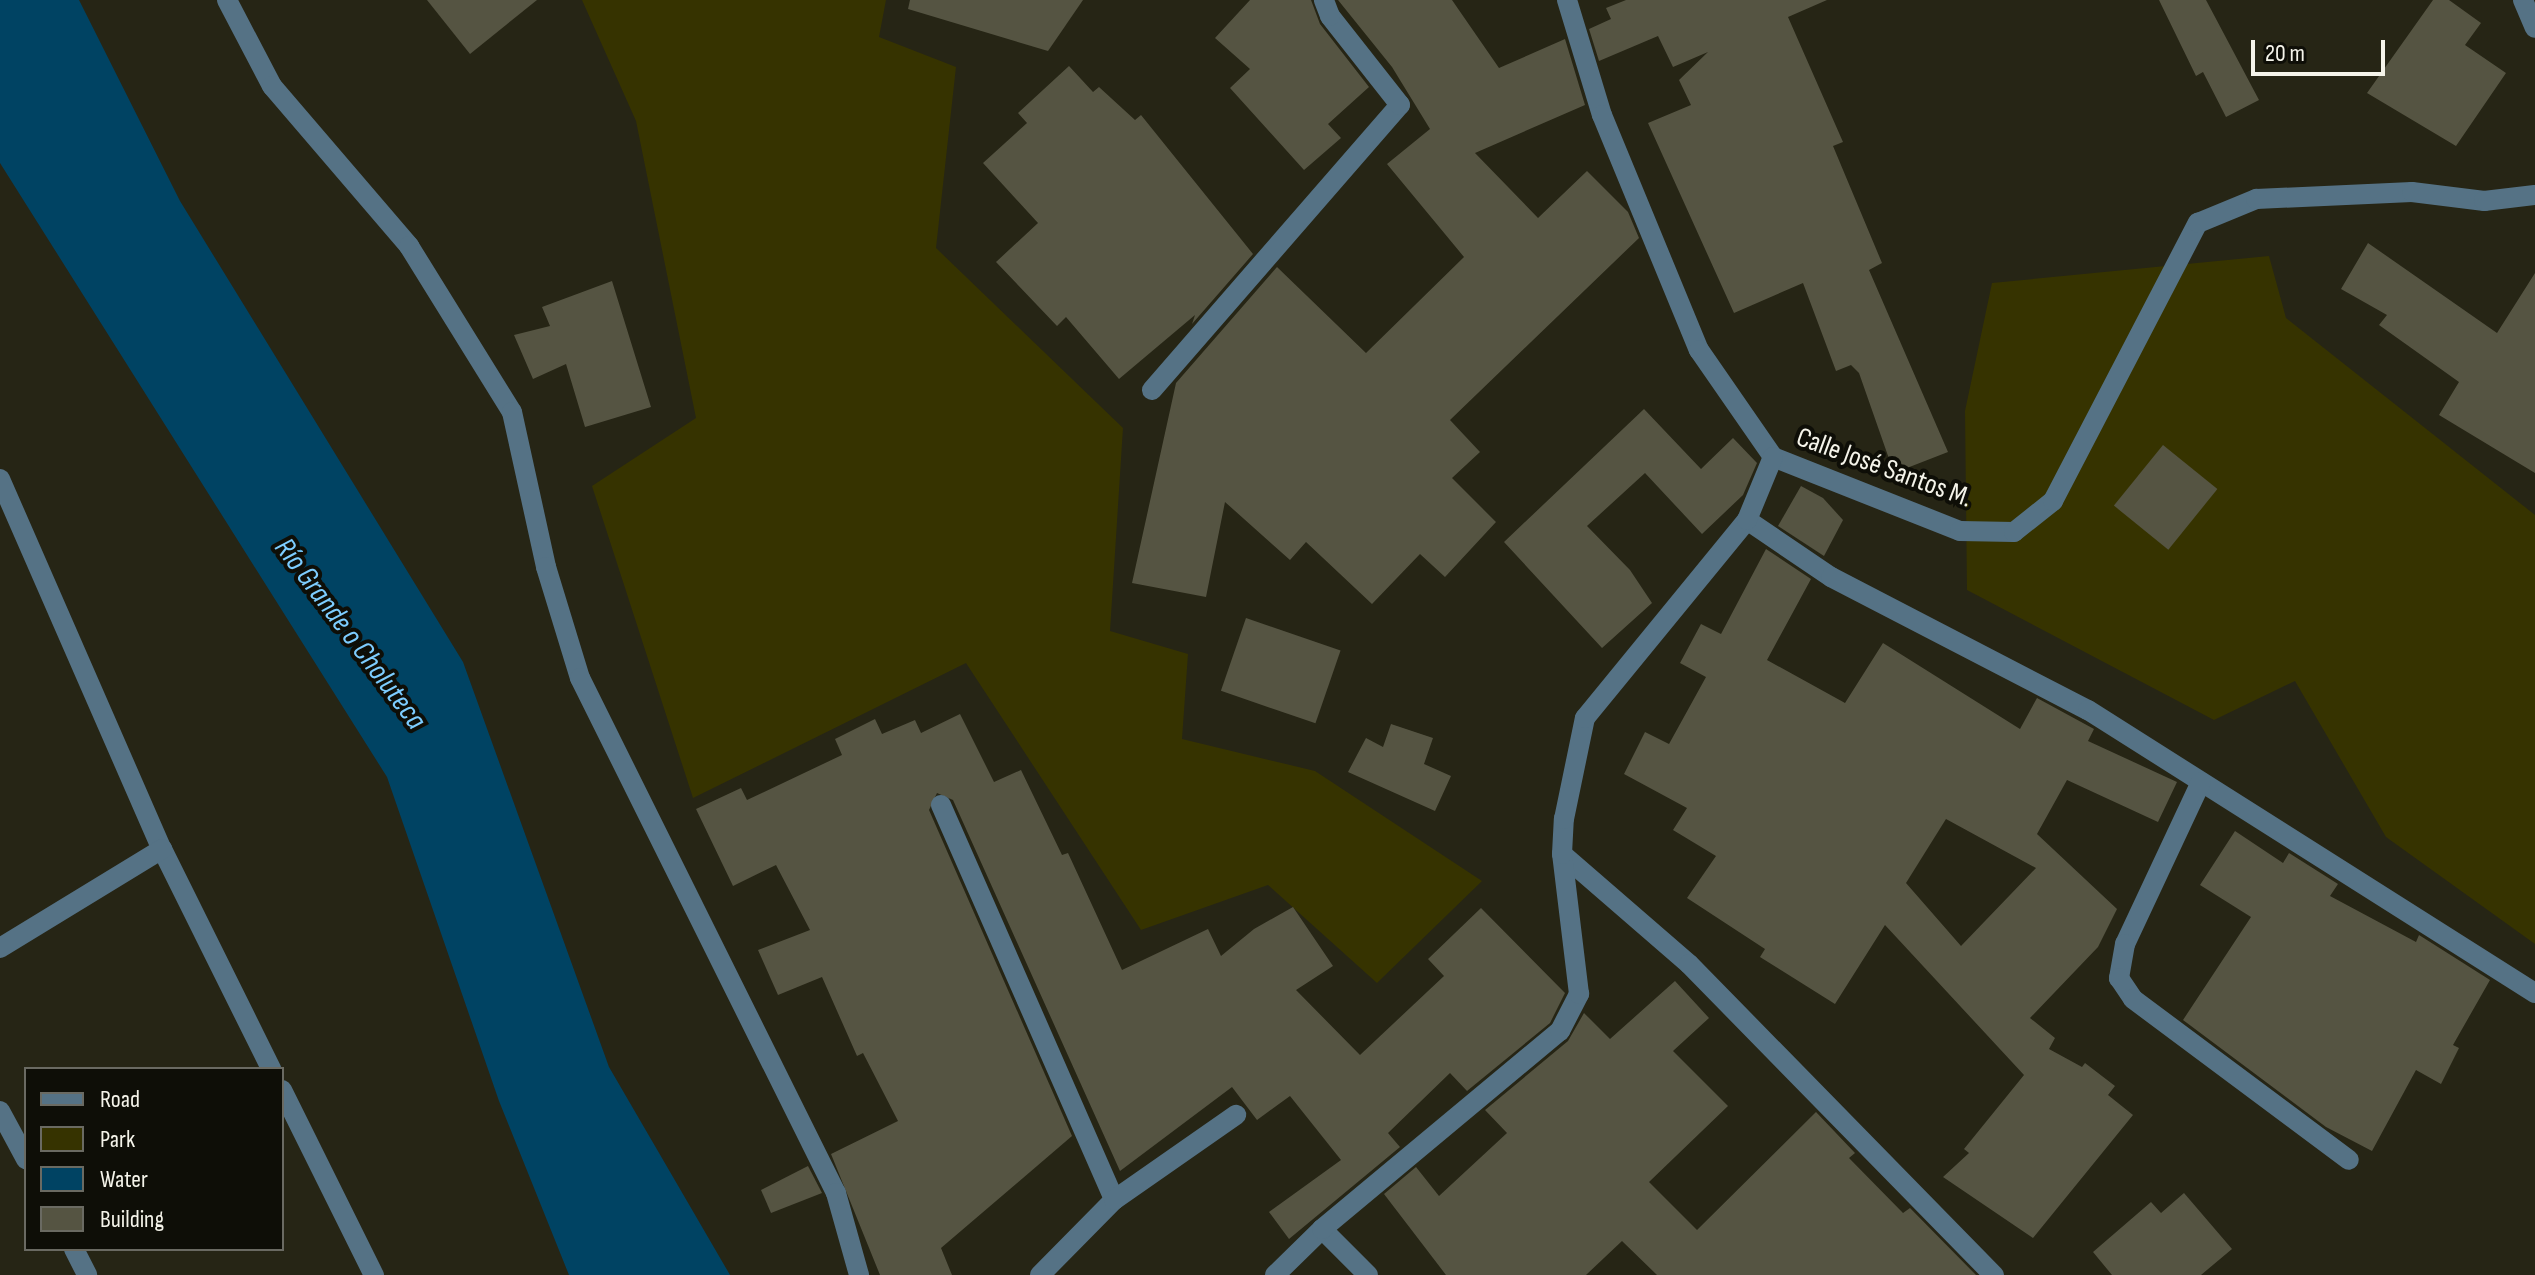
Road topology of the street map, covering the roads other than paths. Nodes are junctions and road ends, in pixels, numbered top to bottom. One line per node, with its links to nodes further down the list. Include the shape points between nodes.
1 (227, 0): 28 (street, via 272,86 409,246 512,412 546,567 580,678 836,1193)
2 (1324, 0): 7 (street, via 1330,16 1400,105)
3 (1567, 0): 8 (street, Calle José Santos M., via 1602,115 1699,350)
4 (2523, 0): 5 (street)
5 (2535, 28)
6 (2535, 195): 8 (street, Calle José Santos M., via 2484,201 2412,192 2256,199 2198,223 2053,501 2014,532 1960,531)
7 (1152, 390)
8 (1773, 457): 10 (street)
9 (0, 479): 13 (street)
10 (1747, 520): 11 (street, via 1831,577 2088,710); 14 (street, via 1585,718)
11 (2201, 782): 16 (street); 22 (street, via 2125,944 2119,978 2133,999)
12 (941, 805): 23 (street)
13 (162, 849): 15 (street); 17 (street)
14 (1562, 854): 24 (street, via 1579,994 1560,1031); 32 (street, via 1689,964)
15 (0, 948)
16 (2535, 993)
17 (270, 1067)
18 (284, 1094): 27 (street)
19 (0, 1111): 21 (street)
20 (1236, 1115): 23 (street)
21 (24, 1155)
22 (2349, 1160)
23 (1114, 1200): 29 (street)
24 (1322, 1229): 30 (street); 31 (street)
25 (75, 1251): 26 (street)
26 (87, 1275)
27 (374, 1275)
28 (859, 1275)
29 (1040, 1275)
30 (1275, 1275)
31 (1368, 1275)
32 (1994, 1275)

